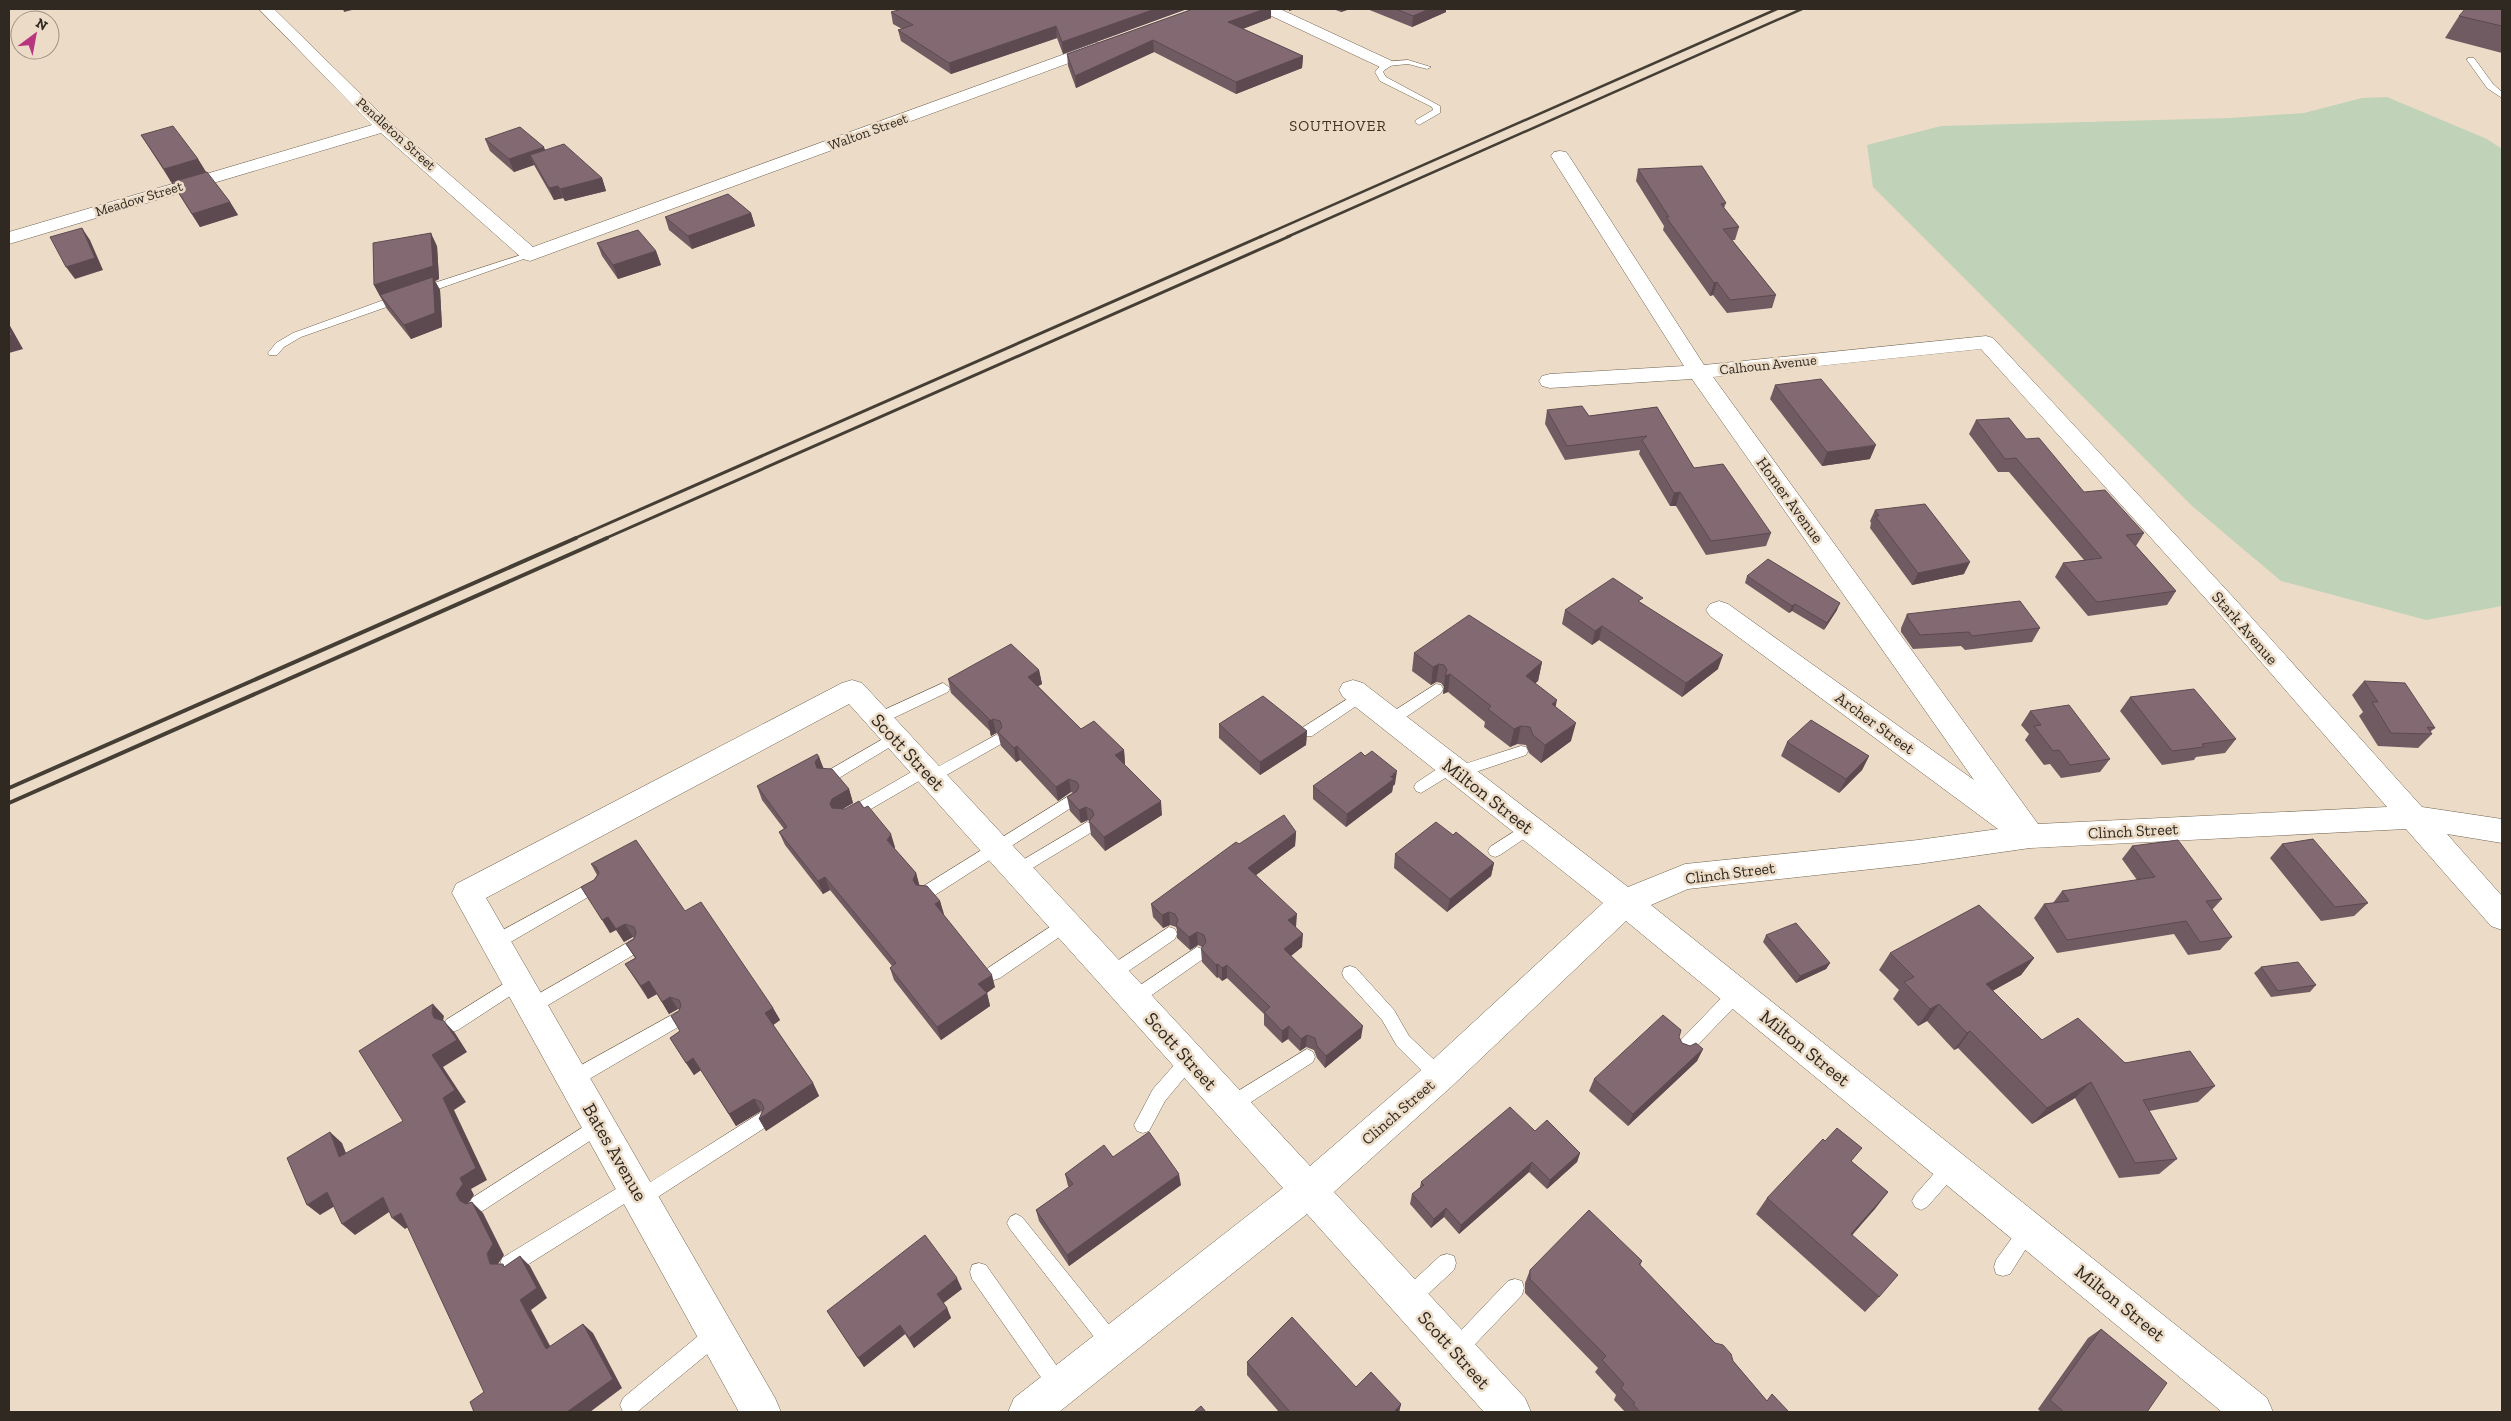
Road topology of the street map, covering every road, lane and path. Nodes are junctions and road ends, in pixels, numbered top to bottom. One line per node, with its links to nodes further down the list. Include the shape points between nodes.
1 (266, 9): 9 (street, Pendleton Street)
2 (1268, 9): 5 (street)
3 (1120, 40): 12 (street, Walton Street)
4 (2470, 60): 7 (lane)
5 (1386, 64): 6 (lane, via 1408,62); 8 (lane, via 1379,72 1383,79 1436,106 1437,112)
6 (1427, 67)
7 (2502, 96)
8 (1418, 122)
9 (384, 127): 11 (street, Meadow Street); 12 (street, Pendleton Street)
10 (1560, 156): 15 (street, Homer Avenue)
11 (9, 238)
12 (530, 254): 14 (lane, via 297,335)
13 (1986, 342): 15 (street, Calhoun Avenue); 32 (street, Stark Avenue, via 2224,603)
14 (273, 353)
15 (1698, 372): 16 (street, Calhoun Avenue); 36 (street, Homer Avenue)
16 (1550, 381)
17 (1719, 610): 36 (street, Archer Street)
18 (943, 688): 22 (lane)
19 (1436, 689): 21 (lane)
20 (1356, 693): 21 (street, Milton Street); 23 (lane)
21 (1390, 720): 26 (street, Milton Street)
22 (887, 728): 27 (street, Scott Street); 28 (lane); 41 (street, Scott Street, via 852,690)
23 (1307, 732)
24 (996, 740): 27 (lane)
25 (1521, 751): 26 (lane)
26 (1454, 770): 29 (lane); 34 (street, Milton Street)
27 (928, 774): 31 (lane); 38 (street, Scott Street)
28 (830, 777)
29 (1421, 787)
30 (1072, 800): 38 (lane)
31 (844, 817)
32 (2412, 817): 35 (street, Clinch Street); 36 (street, Clinch Street); 43 (street, Stark Avenue)
33 (1087, 828): 38 (lane)
34 (1529, 828): 37 (lane); 42 (street, Milton Street)
35 (2502, 831)
36 (2030, 836): 42 (street, Clinch Street, via 1918,852 1685,877)
37 (1495, 851)
38 (1006, 859): 40 (lane); 44 (street, Scott Street)
39 (597, 885): 46 (lane)
40 (927, 892)
41 (467, 893): 46 (street, Bates Avenue)
42 (1625, 902): 52 (street, Milton Street); 60 (street, Clinch Street)
43 (2502, 917)
44 (1065, 924): 49 (lane); 51 (street, Scott Street)
45 (1169, 934): 51 (lane)
46 (496, 942): 53 (street, Bates Avenue)
47 (634, 946): 53 (lane)
48 (1197, 954): 54 (lane)
49 (994, 973)
50 (1350, 973): 60 (lane, via 1388,1015 1404,1041)
51 (1111, 974): 54 (street, Scott Street)
52 (1737, 993): 57 (lane); 66 (street, Milton Street)
53 (525, 994): 56 (lane); 61 (street, Bates Avenue)
54 (1133, 999): 59 (street, Scott Street)
55 (678, 1018): 61 (lane)
56 (452, 1025)
57 (1683, 1049)
58 (1307, 1057): 62 (lane)
59 (1190, 1060): 62 (street, Scott Street); 65 (lane, via 1162,1091)
60 (1439, 1076): 67 (street, Clinch Street)
61 (573, 1079): 64 (street, Bates Avenue)
62 (1230, 1105): 67 (street, Scott Street)
63 (760, 1121): 68 (lane)
64 (600, 1125): 68 (street, Bates Avenue); 70 (lane)
65 (1143, 1125)
66 (1952, 1166): 69 (lane); 72 (street, Milton Street)
67 (1308, 1191): 78 (street, Scott Street); 80 (street, Clinch Street)
68 (638, 1193): 74 (lane); 79 (street, Bates Avenue)
69 (1921, 1201)
70 (478, 1204)
71 (1016, 1223): 80 (lane)
72 (2028, 1229): 75 (lane); 87 (street, Milton Street)
73 (1446, 1263): 78 (lane)
74 (509, 1265)
75 (2004, 1267)
76 (979, 1272): 82 (lane)
77 (1515, 1288): 81 (lane)
78 (1408, 1299): 81 (street, Scott Street)
79 (716, 1334): 83 (lane); 84 (street, Bates Avenue)
80 (1113, 1345): 82 (street, Clinch Street)
81 (1455, 1351): 86 (street, Scott Street)
82 (1060, 1387): 85 (street, Clinch Street)
83 (630, 1404)
84 (761, 1412)
85 (1028, 1412)
86 (1511, 1412)
87 (2253, 1412)

